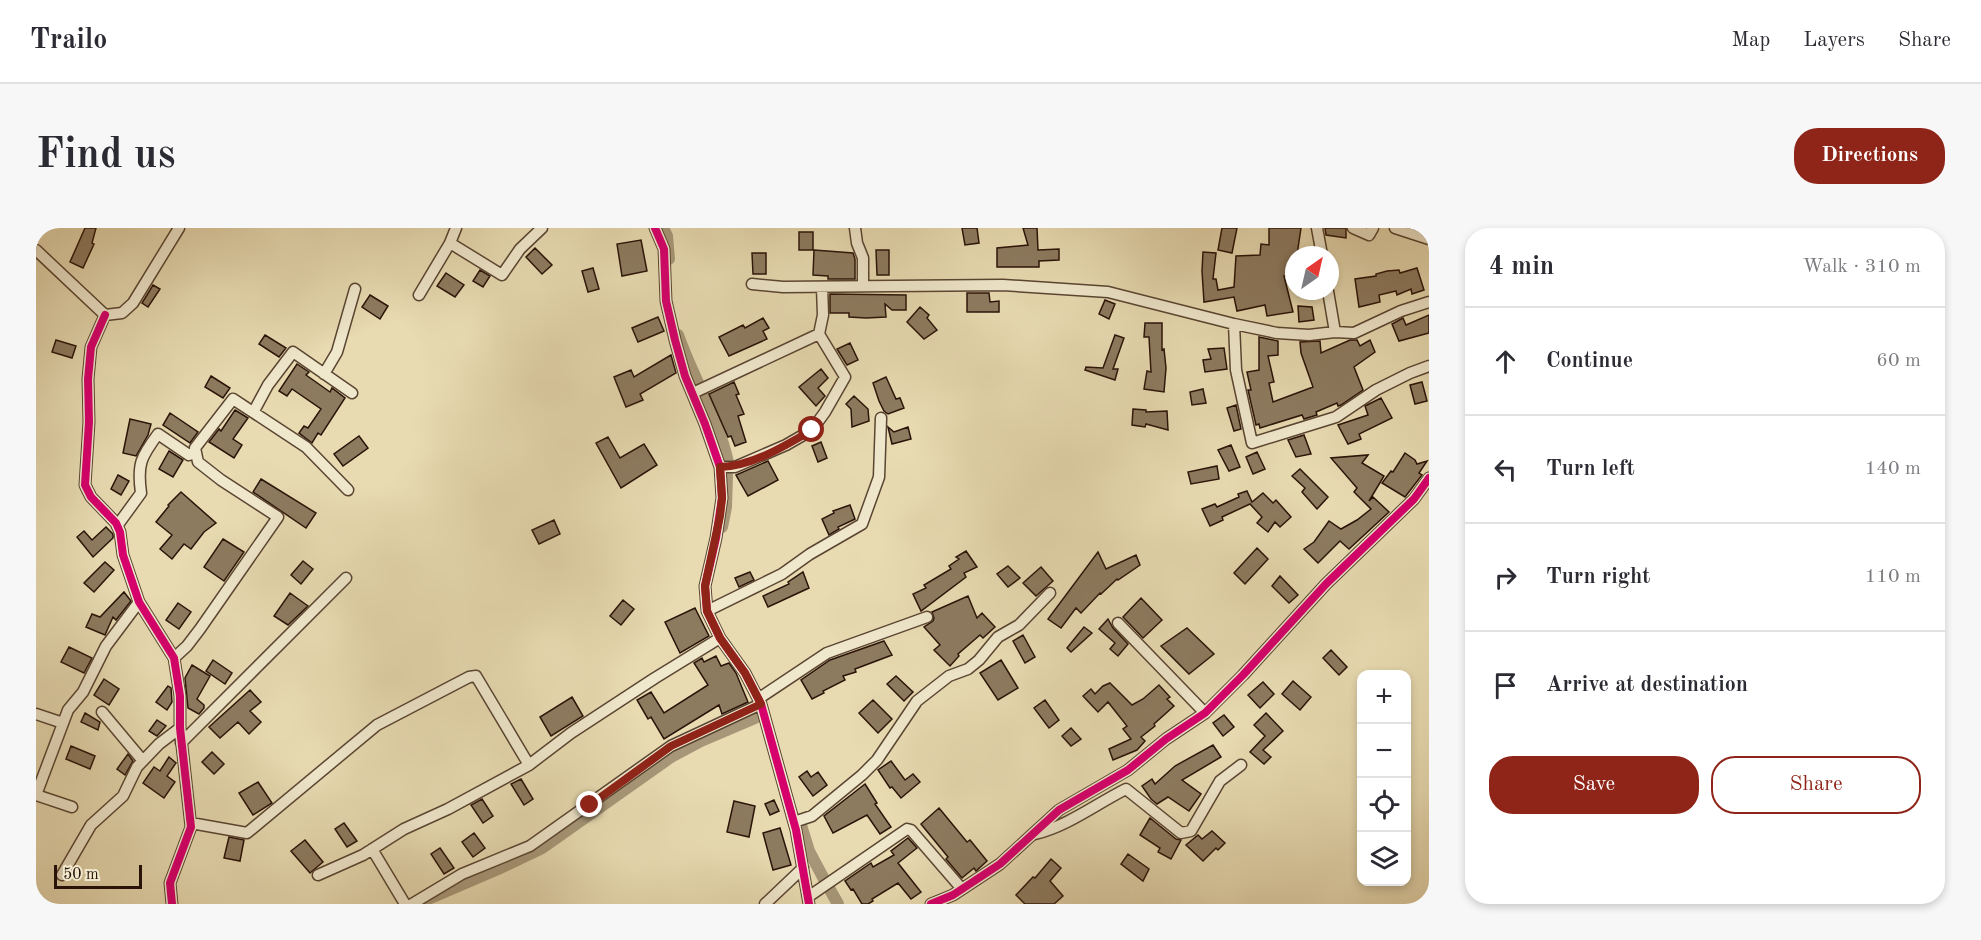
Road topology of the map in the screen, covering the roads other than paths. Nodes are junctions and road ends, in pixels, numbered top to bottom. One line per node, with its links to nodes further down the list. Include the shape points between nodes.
1 (179, 228): 21 (street, via 133,303 122,313)
2 (456, 228): 11 (street)
3 (542, 228): 11 (street, via 520,249 502,275)
4 (655, 228): 27 (street, via 664,249 666,301 675,340 685,376)
5 (855, 228): 15 (street)
6 (1317, 228): 12 (street)
7 (1353, 228): 8 (street, via 1369,235)
8 (1373, 228)
9 (1395, 228): 10 (street)
10 (1429, 239)
11 (450, 243): 18 (street)
12 (1320, 246)
13 (36, 250): 21 (street)
14 (752, 284): 16 (street)
15 (863, 286): 16 (street); 22 (street, via 1004,285 1108,292)
16 (822, 287): 24 (street)
17 (355, 289): 26 (street, via 337,352)
18 (419, 295)
19 (1330, 300): 23 (street)
20 (1429, 302): 23 (street, via 1354,333)
21 (105, 315): 35 (street, via 91,347 86,485)
22 (1234, 324): 23 (street, via 1277,333); 25 (street, via 1236,370 1252,442 1336,417 1376,390)
23 (1335, 333)
24 (819, 334): 27 (street); 32 (street, via 845,377 812,430 735,467)
25 (1429, 366)
26 (324, 374): 28 (street); 29 (street, via 293,352)
27 (698, 391): 32 (street)
28 (352, 393)
29 (254, 411): 31 (street, via 233,399); 34 (street, via 306,447)
30 (881, 418): 39 (street, via 879,477 862,524 782,574)
31 (195, 452): 35 (street, via 189,455 158,434 138,471 141,493); 43 (street, via 198,462 278,518 200,629)
32 (720, 467): 39 (street, via 722,498 705,586)
33 (1429, 478): 46 (street, via 1414,499 1326,584)
34 (348, 490)
35 (117, 526): 38 (street)
36 (346, 578): 50 (street)
37 (1050, 593): 55 (street, via 1019,624 998,637 968,669 949,676 917,701 877,760 862,775 812,816)
38 (140, 602): 43 (street); 48 (street, via 106,646)
39 (707, 611): 42 (street)
40 (927, 617): 44 (street, via 826,653)
41 (1118, 623): 46 (street)
42 (720, 638): 44 (street); 52 (street, via 571,733)
43 (174, 658): 49 (street)
44 (759, 701): 55 (street); 66 (street, via 671,746 530,846 462,874)
45 (102, 712): 51 (street)
46 (1205, 713): 57 (street, via 1128,770 1059,810)
47 (36, 714): 48 (street)
48 (63, 723): 54 (street, via 36,795)
49 (180, 728): 50 (street); 51 (street)
50 (182, 743): 56 (street)
51 (143, 761): 60 (street, via 123,796 92,825)
52 (529, 765): 56 (street, via 476,676 469,677 377,725 248,833); 58 (street)
53 (1241, 765): 57 (street, via 1220,781 1191,831 1181,833 1126,789 1052,830)
54 (72, 807)
55 (794, 822): 59 (street)
56 (191, 823): 64 (street, via 170,883)
57 (1032, 835): 62 (street, via 1000,864)
58 (372, 849): 61 (street); 65 (street)
59 (803, 868): 63 (street); 67 (street)
60 (62, 875)
61 (318, 875)
62 (962, 889): 63 (street, via 907,829); 68 (street)
63 (808, 900)
64 (172, 904)
65 (405, 904)
66 (412, 904)
67 (765, 904)
68 (931, 904)

